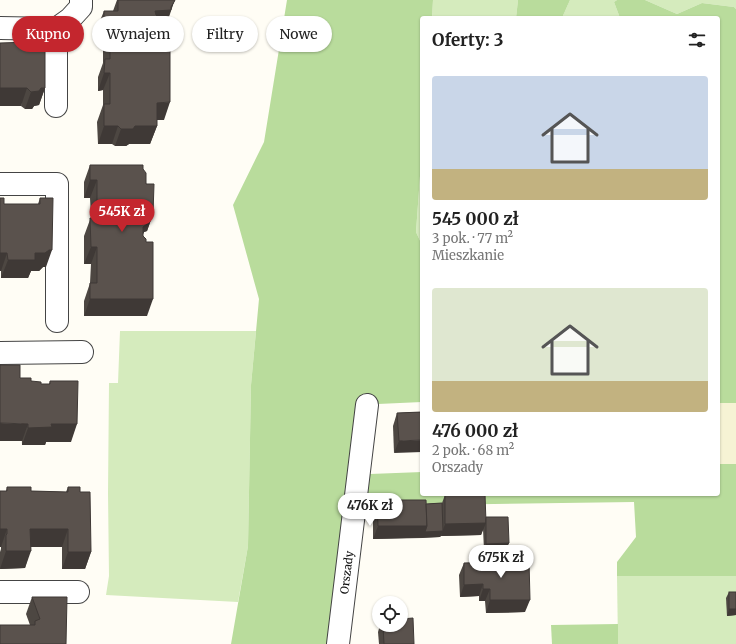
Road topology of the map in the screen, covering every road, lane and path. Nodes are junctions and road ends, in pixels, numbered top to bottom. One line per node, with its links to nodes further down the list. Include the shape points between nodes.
1 (81, 0): 2 (street, via 81,6)
2 (73, 16)
3 (0, 28): 4 (street)
4 (12, 28)
5 (56, 52): 6 (street)
6 (56, 106)
7 (0, 184): 8 (street, via 57,184)
8 (56, 320)
9 (82, 352): 10 (street)
10 (0, 353)
11 (367, 405): 14 (street, Orszady)
12 (0, 592): 13 (street)
13 (78, 592)
14 (338, 644)

